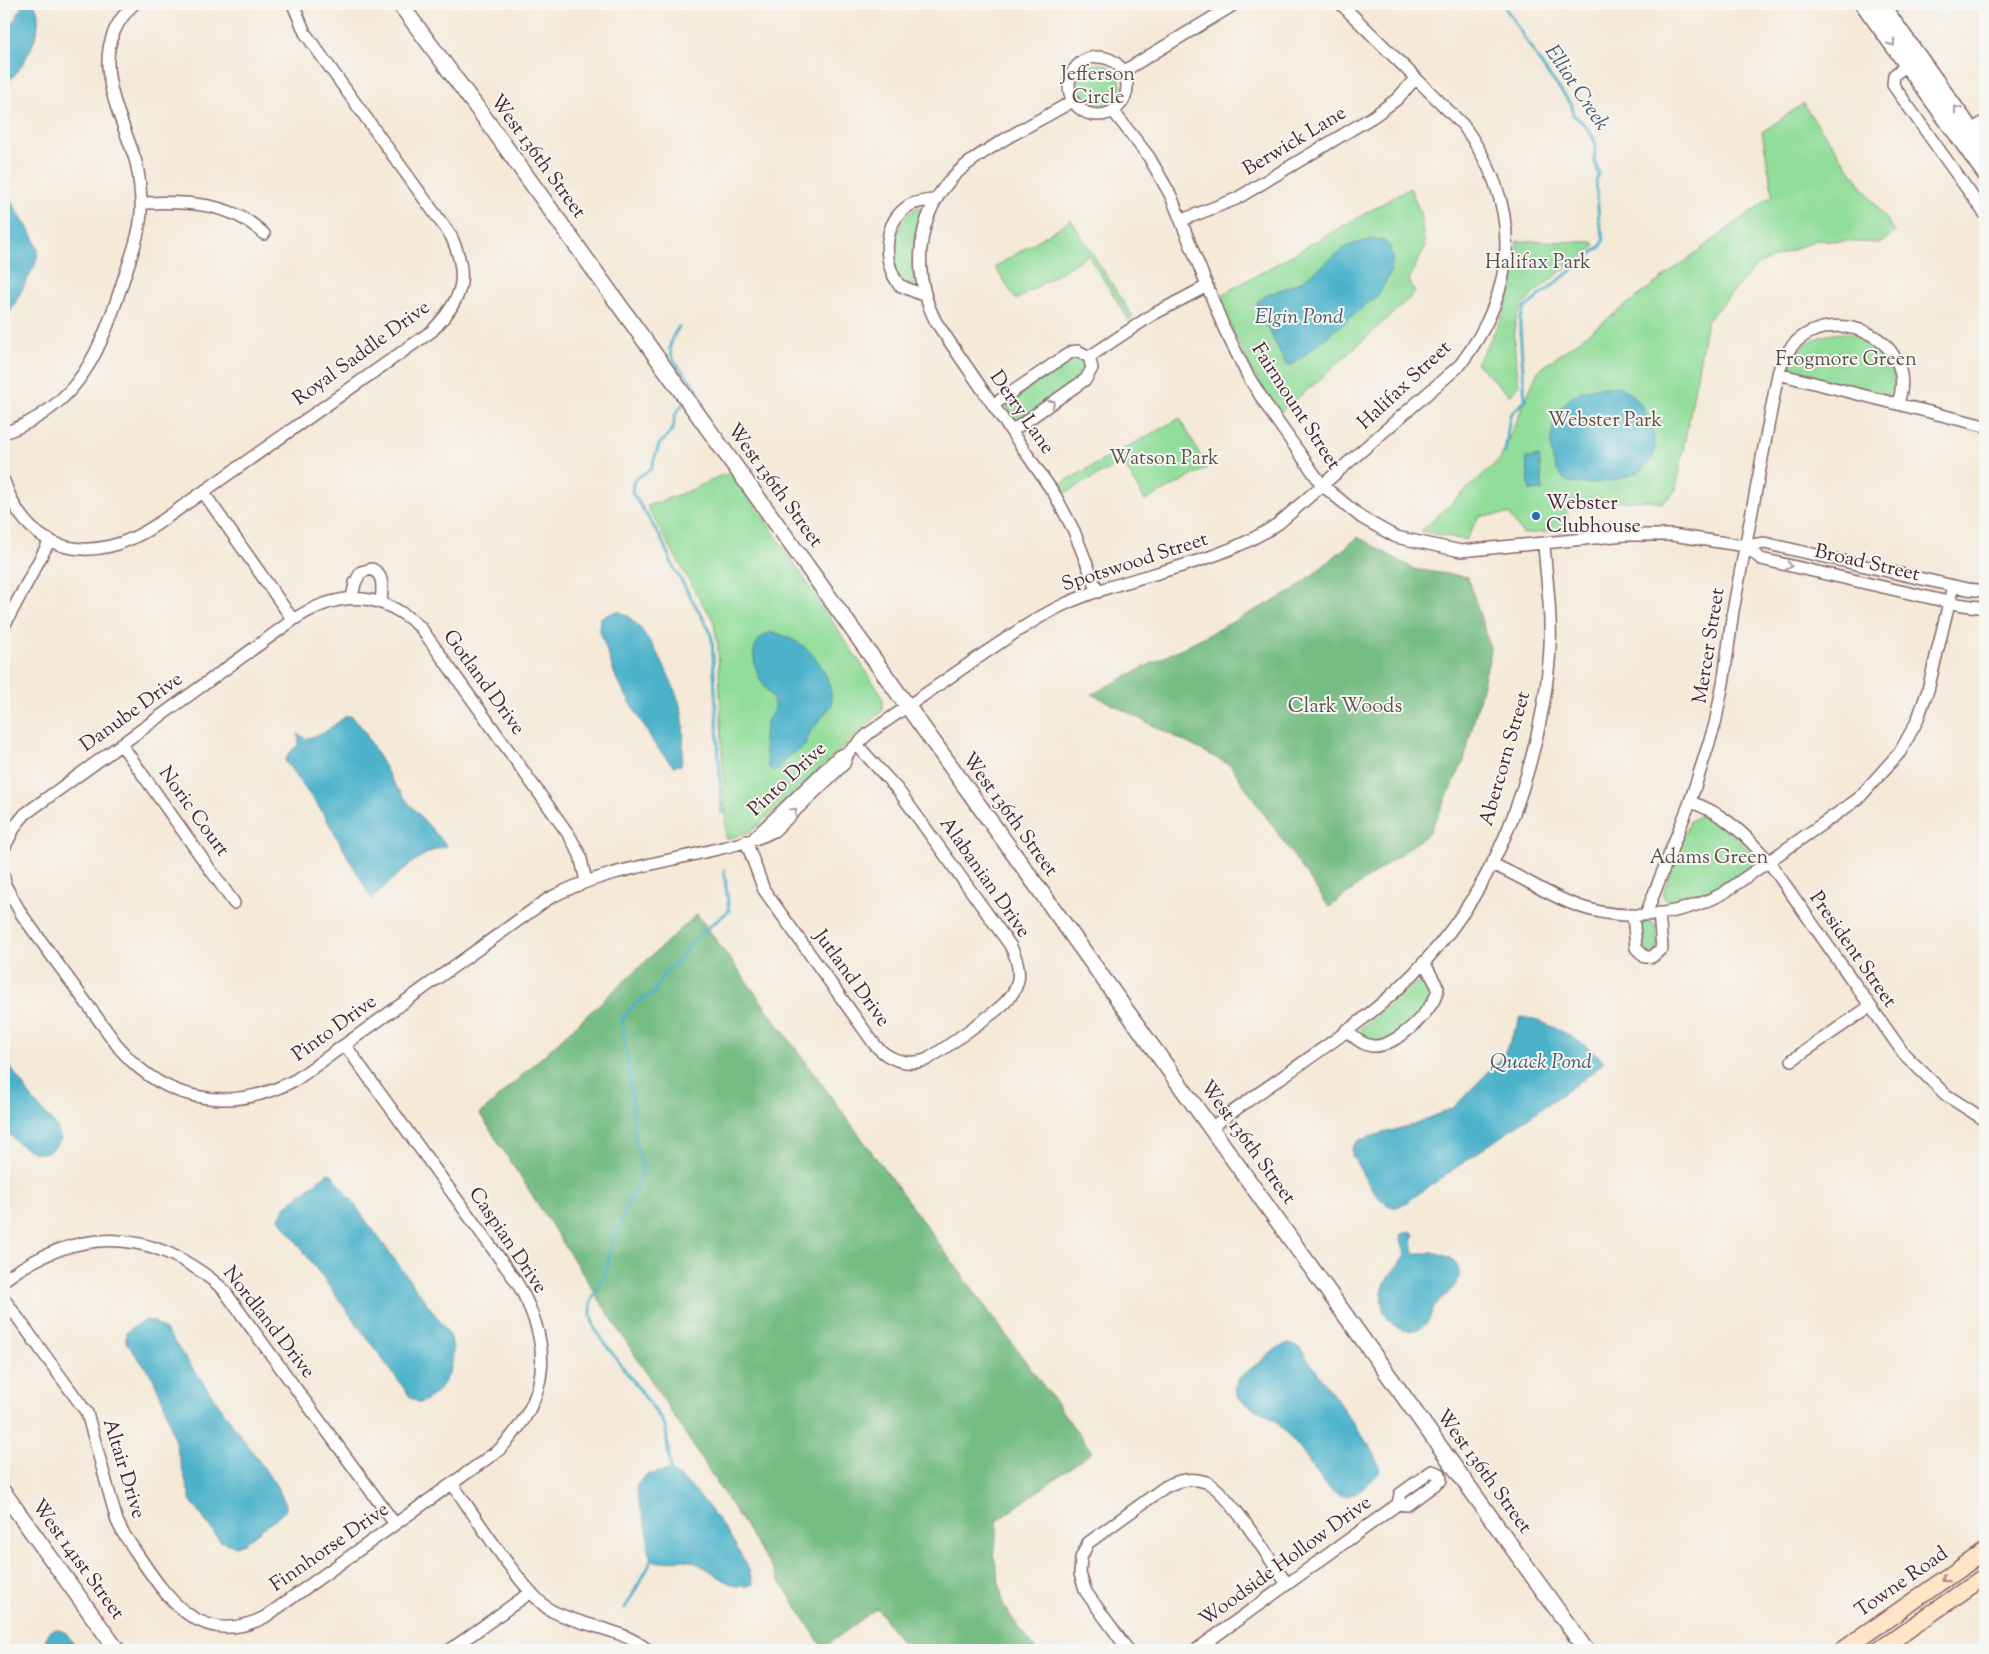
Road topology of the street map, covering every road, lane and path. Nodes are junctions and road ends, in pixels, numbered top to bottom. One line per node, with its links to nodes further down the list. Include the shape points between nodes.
1 (134, 4): 18 (street, via 115,31 108,65 114,102 135,157)
2 (293, 4): 33 (street, Royal Saddle Drive, via 305,33 451,236 460,254 462,286 448,314 432,331)
3 (400, 4): 46 (street, West 136th Street)
4 (1235, 4): 9 (street)
5 (1341, 4): 10 (street, Halifax Street)
6 (1863, 4): 8 (street, one-way to 8)
7 (1881, 4): 14 (street, one-way to 7)
8 (1907, 65): 16 (street); 19 (street, via 1892,77 1893,85)
9 (1124, 71): 11 (street, via 1113,60 1103,57 1084,60 1071,76 1069,85); 12 (street, via 1128,89 1125,98)
10 (1416, 78): 20 (street, Berwick Lane, via 1397,99 1374,116 1236,199); 32 (street, Halifax Street, via 1463,125 1493,176 1506,230 1504,272 1493,313 1460,364)
11 (1073, 101): 12 (street, via 1092,115); 17 (street, Derry Lane, via 964,167)
12 (1113, 111): 20 (street, Fairmount Street, via 1149,157)
13 (1985, 121): 14 (street)
14 (1972, 130): 15 (street)
15 (1985, 149)
16 (1985, 174)
17 (937, 199): 23 (street, Derry Lane, via 926,225 920,255); 23 (street, via 915,203 899,215 890,230 887,246 888,263 899,285)
18 (142, 203): 21 (street, via 216,207 242,216); 30 (street, via 134,249 108,328 91,363 70,391 54,405)
19 (1985, 214)
20 (1182, 220): 22 (street, Fairmount Street)
21 (264, 234)
22 (1207, 286): 24 (street, via 1152,315); 32 (street, Fairmount Street, via 1248,376)
23 (925, 296): 27 (street, Derry Lane, via 943,334)
24 (1089, 357): 27 (street, via 1078,351 1070,352); 29 (street, one-way to 24, via 1086,379 1092,368)
25 (1778, 374): 26 (street); 26 (street, Mercer Street, via 1782,359 1803,336 1825,327 1850,326 1872,335 1890,353 1901,374); 36 (street, Mercer Street)
26 (1898, 403): 28 (street)
27 (993, 405): 29 (street, Derry Lane)
28 (1985, 426)
29 (1012, 431): 39 (street, Derry Lane, via 1064,512)
30 (4, 433)
31 (4, 481): 34 (street, Royal Saddle Drive, via 11,503 22,518 34,531)
32 (1322, 485): 35 (street, Fairmount Street, via 1362,518 1416,543 1461,551); 39 (street, Spotswood Street, via 1279,523 1247,543 1192,565)
33 (203, 492): 34 (street, Royal Saddle Drive, via 144,534 115,546 85,550); 44 (street)
34 (50, 540): 45 (street)
35 (1544, 544): 36 (street, Broad Street, via 1625,535 1672,535); 53 (street, Abercorn Street, via 1550,620 1545,698 1522,787)
36 (1746, 546): 37 (street, Broad Street, via 1764,543); 42 (street, Broad Street, one-way to 42, via 1760,559); 49 (street, Mercer Street, via 1720,702 1709,748)
37 (1953, 586): 38 (street, Broad Street); 42 (street)
38 (1985, 591)
39 (1098, 592): 46 (street, Spotswood Street, via 1064,605 1016,632)
40 (352, 598): 41 (street, Gotland Drive); 41 (street, via 357,578 364,570 372,569 380,577); 44 (street, Gotland Drive, via 332,600)
41 (380, 602): 55 (street, Gotland Drive, via 400,611 420,628 569,834 580,856)
42 (1949, 602): 43 (street, Broad Street); 52 (street, via 1928,690 1917,721 1900,752 1858,799)
43 (1985, 608)
44 (293, 620): 47 (street, Danube Drive)
45 (4, 626)
46 (907, 707): 48 (street, Pinto Drive); 67 (street, West 136th Street)
47 (121, 744): 51 (street, Danube Drive, via 25,814); 56 (street, Noric Court)
48 (857, 745): 50 (street, Pinto Drive, via 848,753 844,764 774,831); 63 (street, Alabanian Drive, via 898,790 1010,945 1019,963 1018,979 1008,1001)
49 (1690, 802): 52 (street, President Street, via 1701,805 1730,824 1748,838); 58 (street, Mercer Street)
50 (750, 839): 55 (street, Pinto Drive); 63 (street, Jutland Drive, via 764,890 881,1051 894,1060 918,1062)
51 (4, 848)
52 (1769, 862): 57 (street, via 1707,901); 61 (street, President Street)
53 (1492, 864): 59 (street, via 1570,903 1602,912); 60 (street, Abercorn Street, via 1455,923)
54 (4, 877): 64 (street, Pinto Drive, via 5,885 22,914 120,1048 136,1067 160,1083 205,1098 250,1098 268,1094 297,1079)
55 (586, 881): 64 (street, Pinto Drive, via 548,899)
56 (234, 903)
57 (1659, 913): 58 (street); 59 (street, via 1663,942 1659,954 1652,957 1645,957 1636,948)
58 (1646, 914): 59 (street)
59 (1633, 915)
60 (1424, 962): 62 (street, Abercorn Street, via 1398,988); 62 (street, via 1438,988 1434,1002 1424,1015 1395,1039 1381,1046 1366,1045)
61 (1869, 1007): 65 (street); 66 (street, President Street, via 1915,1068 1946,1095)
62 (1346, 1030): 67 (street, Abercorn Street)
63 (967, 1032)
64 (345, 1045): 71 (street, Caspian Drive, via 516,1281 534,1315 540,1335 542,1352 538,1386 524,1420 499,1450)
65 (1792, 1060)
66 (1985, 1120)
67 (1211, 1128): 70 (street, West 136th Street)
68 (4, 1280): 73 (street, Nordland Drive, via 37,1258 60,1249 106,1240 143,1244 187,1261 223,1289 236,1304)
69 (4, 1299): 78 (street, Altair Drive, via 87,1413 123,1533 177,1608 205,1624)
70 (1453, 1464): 76 (street, Woodside Hollow Drive, via 1440,1474 1432,1471 1424,1476 1400,1494 1398,1504); 84 (street, West 136th Street)
71 (453, 1485): 73 (street, Finnhorse Drive); 77 (street)
72 (4, 1493): 79 (street, West 141st Street)
73 (394, 1524): 78 (street, Finnhorse Drive, via 265,1616 240,1628)
74 (1985, 1552): 85 (main road, Towne Road, one-way to 85)
75 (1985, 1576): 86 (main road, Towne Road)
76 (1287, 1584): 82 (street, via 1223,1494 1206,1482 1175,1482 1088,1543 1082,1558 1080,1574 1086,1592); 83 (street, Woodside Hollow Drive)
77 (531, 1592): 80 (street); 81 (street, via 552,1610 616,1631)
78 (223, 1629)
79 (117, 1650)
80 (450, 1650)
81 (648, 1650)
82 (1128, 1650)
83 (1196, 1650)
84 (1586, 1650)
85 (1844, 1650)
86 (1879, 1650)

